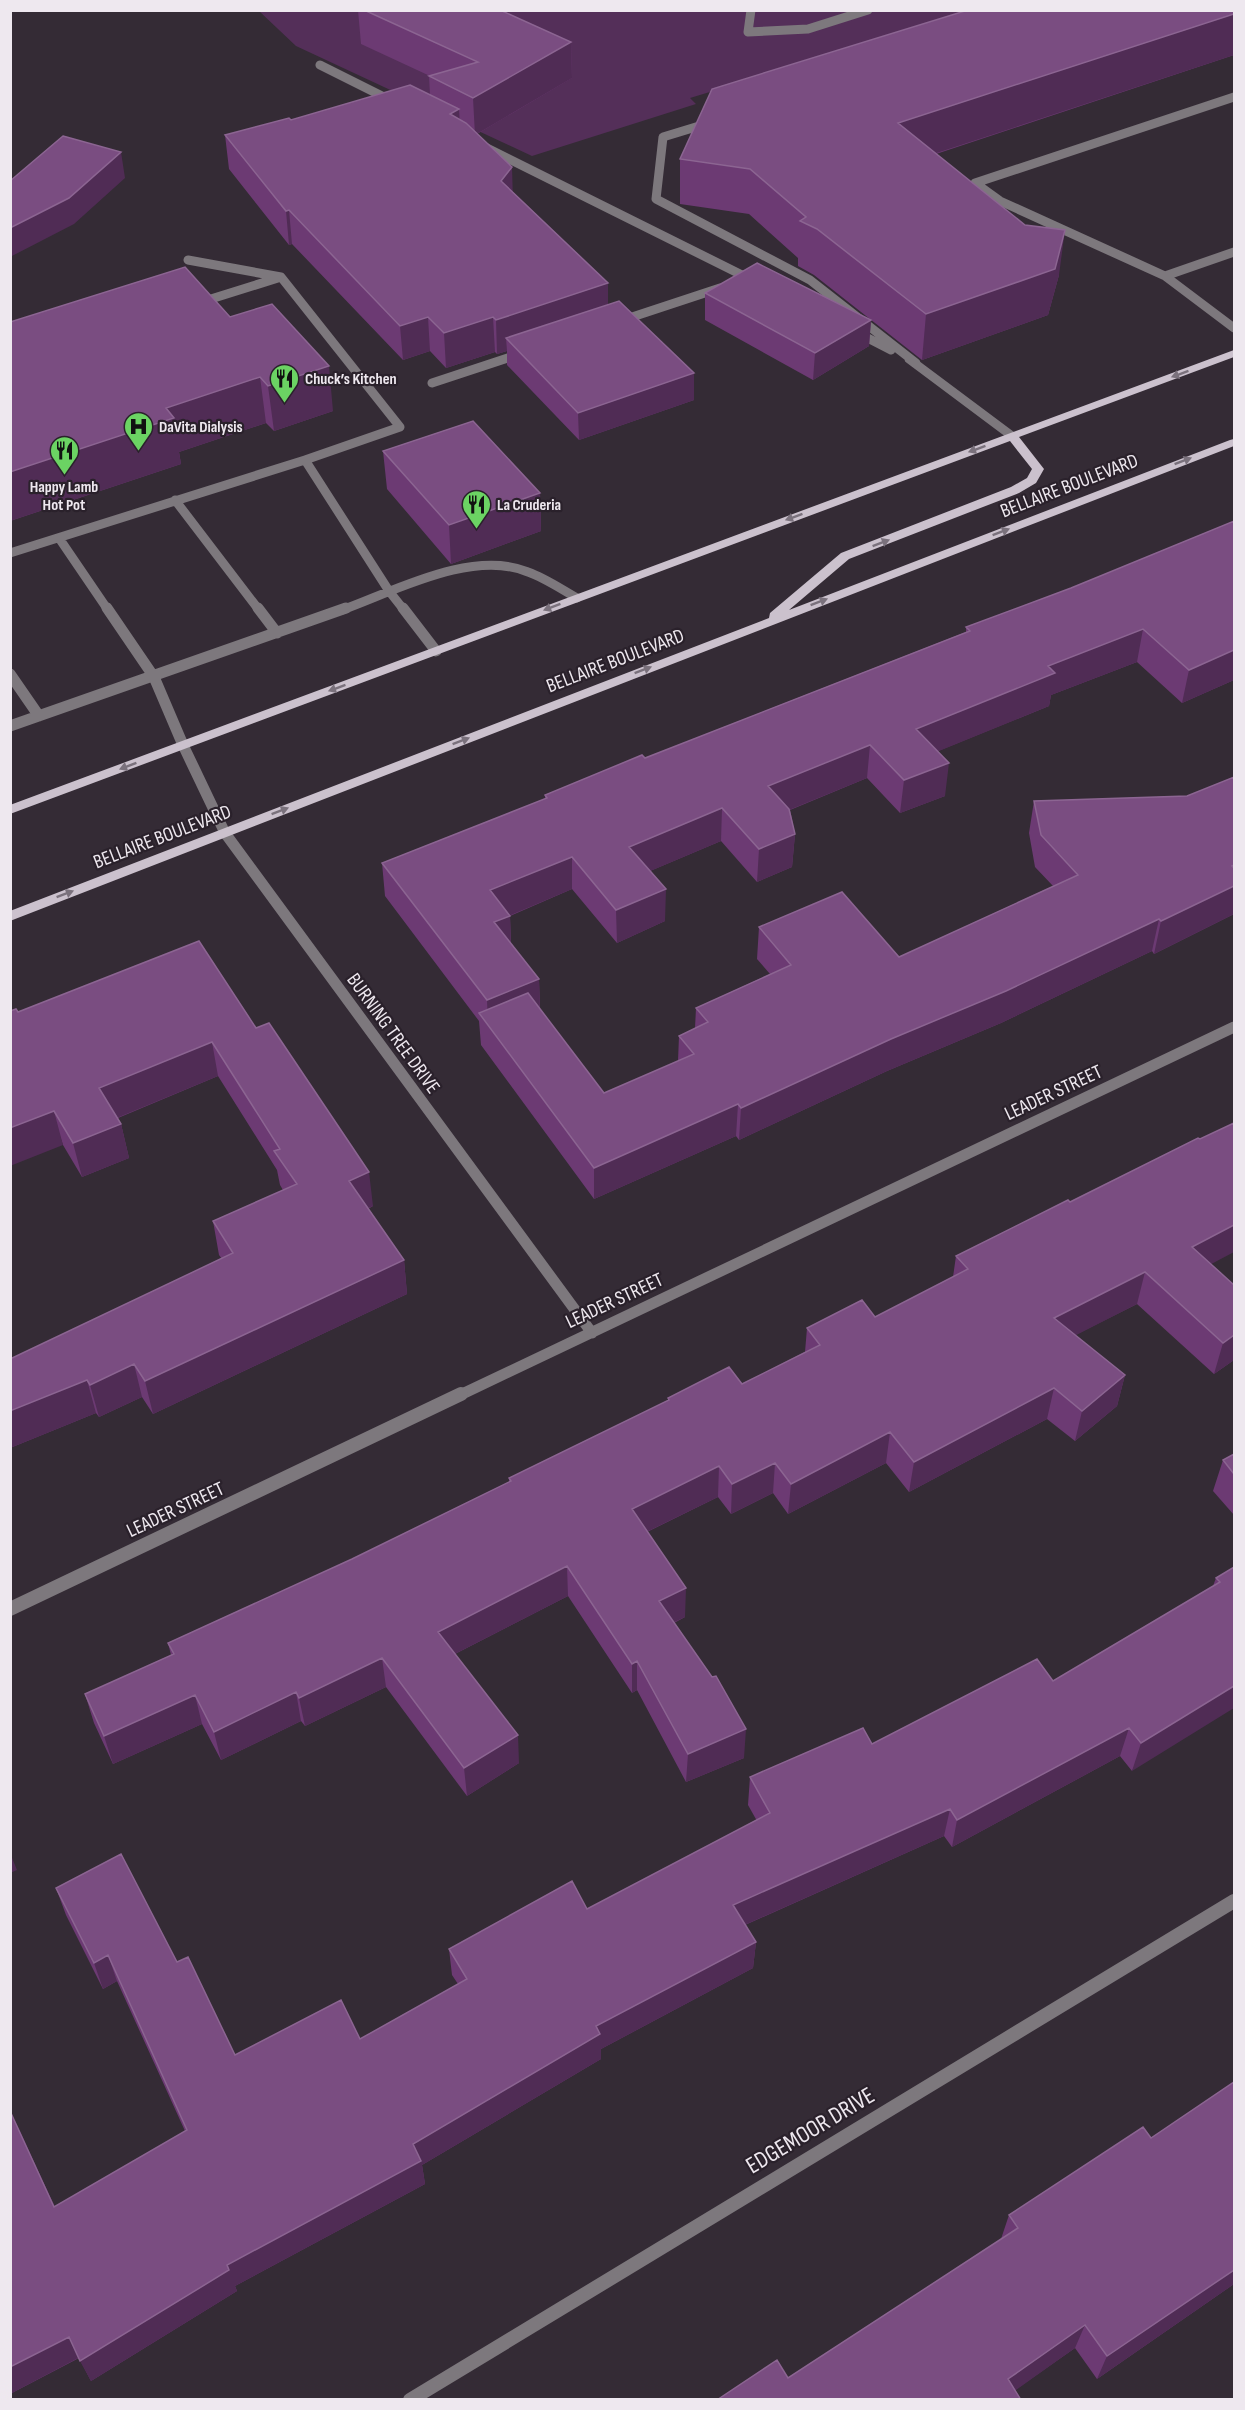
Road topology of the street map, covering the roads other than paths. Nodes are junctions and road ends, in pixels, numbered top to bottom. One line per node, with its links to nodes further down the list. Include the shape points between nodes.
1 (751, 10): 2 (street, via 748,32 808,29)
2 (868, 10)
3 (320, 65): 5 (street)
4 (1234, 97): 10 (street, via 975,183 1000,201)
5 (406, 108)
6 (720, 120): 22 (street, via 663,137 656,199 810,280)
7 (481, 145): 12 (street)
8 (1234, 252): 10 (street)
9 (188, 260): 11 (street)
10 (1165, 276): 19 (street)
11 (281, 277): 16 (street); 26 (street, via 400,427)
12 (749, 278): 13 (street); 14 (street)
13 (738, 282)
14 (760, 284)
15 (727, 286): 17 (street)
16 (191, 305)
17 (613, 323)
18 (843, 326): 22 (street)
19 (1234, 328)
20 (534, 349): 23 (street)
21 (1234, 353): 24 (main road, one-way to 24)
22 (916, 363): 24 (street)
23 (432, 383)
24 (1012, 436): 31 (main road, one-way to 31); 32 (main road, one-way to 24, via 845,556 1016,490 1032,480 1038,469)
25 (1234, 441): 32 (main road, BELLAIRE BOULEVARD, one-way to 25)
26 (305, 460): 27 (street); 30 (street)
27 (176, 500): 28 (street); 33 (street)
28 (59, 538): 29 (street); 36 (street, BURNING TREE DRIVE)
29 (10, 554)
30 (389, 591): 31 (street, via 448,571 490,564 527,571); 33 (street); 34 (street)
31 (577, 598): 34 (main road, one-way to 34)
32 (765, 623): 41 (main road, BELLAIRE BOULEVARD, one-way to 32)
33 (277, 633): 36 (street)
34 (436, 651): 39 (main road, one-way to 39)
35 (10, 674): 37 (street)
36 (154, 677): 37 (street); 39 (street, BURNING TREE DRIVE)
37 (39, 716): 38 (street)
38 (10, 726)
39 (183, 745): 40 (main road, one-way to 40); 41 (street, BURNING TREE DRIVE)
40 (10, 810)
41 (225, 832): 42 (main road, BELLAIRE BOULEVARD, one-way to 41); 44 (street, BURNING TREE DRIVE)
42 (10, 916)
43 (1234, 1027): 44 (street, LEADER STREET)
44 (592, 1333): 45 (street, LEADER STREET)
45 (10, 1609)
46 (1234, 1901): 47 (street, EDGEMOOR DRIVE)
47 (410, 2400)

